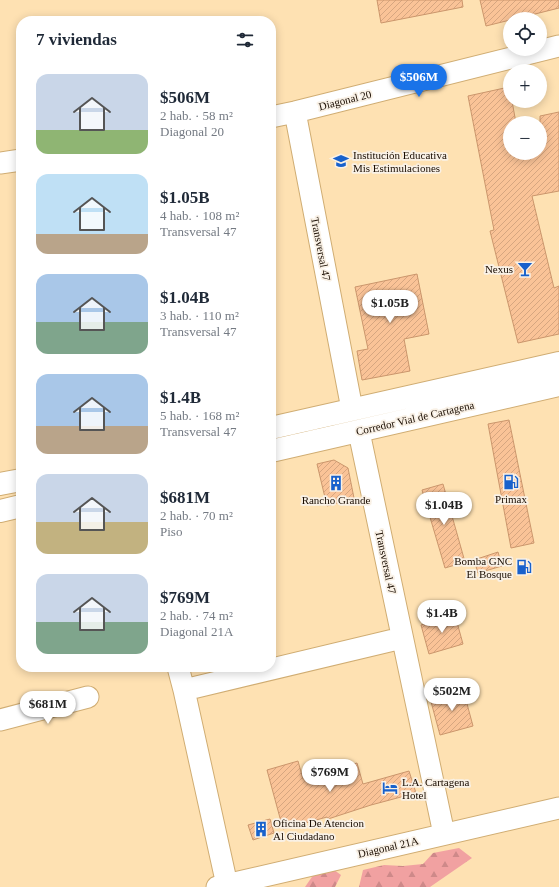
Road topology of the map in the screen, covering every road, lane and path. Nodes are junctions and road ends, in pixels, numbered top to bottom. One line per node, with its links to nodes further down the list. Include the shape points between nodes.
1 (559, 46): 2 (street, Diagonal 20)
2 (295, 112): 3 (street, Diagonal 20); 8 (street, Transversal 47)
3 (276, 116)
4 (16, 161): 5 (street)
5 (0, 163)
6 (559, 363): 8 (main road, Corredor Vial de Cartagena)
7 (559, 385): 10 (main road, Corredor Vial de Cartagena)
8 (352, 410): 9 (main road, Corredor Vial de Cartagena)
9 (276, 427)
10 (359, 432): 11 (main road, Corredor Vial de Cartagena); 16 (street, Transversal 47)
11 (276, 450)
12 (16, 481): 13 (main road)
13 (0, 484)
14 (16, 507): 15 (main road)
15 (0, 511)
16 (402, 638): 17 (street); 24 (street, Transversal 47)
17 (276, 668)
18 (179, 672): 20 (street)
19 (259, 672): 20 (street)
20 (184, 690): 25 (street)
21 (88, 697): 22 (street)
22 (0, 720)
23 (559, 810): 24 (street, Diagonal 21A)
24 (444, 834): 25 (street, Diagonal 21A)
25 (222, 886)

